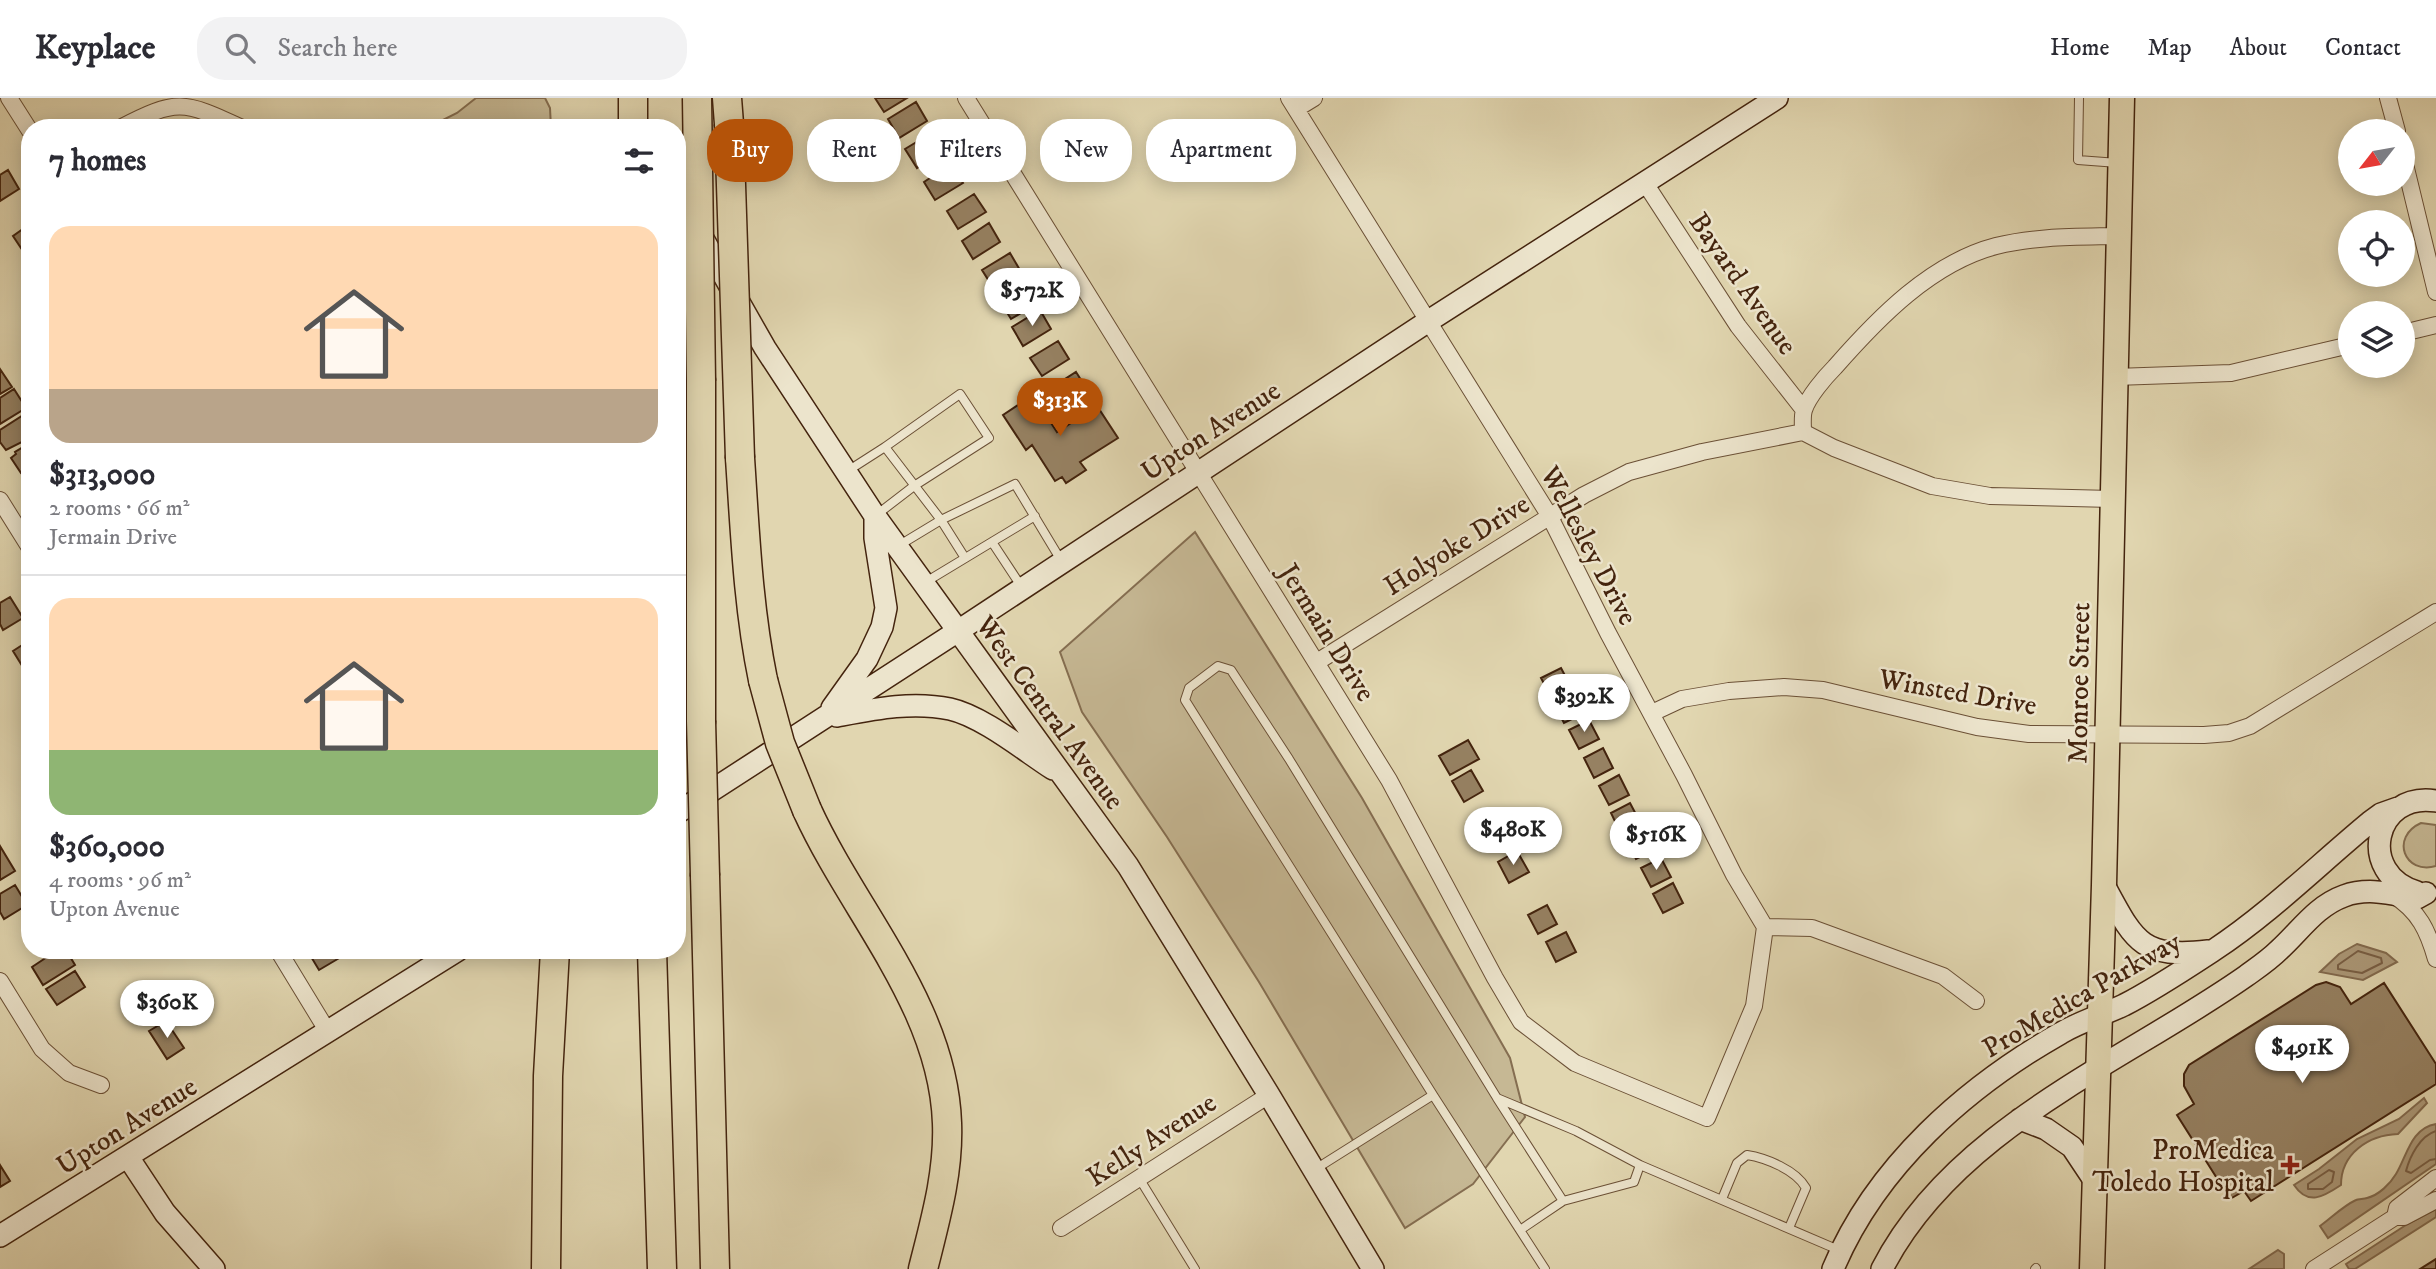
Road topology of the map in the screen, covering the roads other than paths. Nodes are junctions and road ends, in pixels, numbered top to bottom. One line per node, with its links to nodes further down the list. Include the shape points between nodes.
1 (9, 98): 13 (street)
2 (623, 98): 17 (street)
3 (633, 98): 16 (highway, bridge)
4 (697, 98): 97 (highway, bridge, via 701,721)
5 (966, 98): 34 (street, Jermain Drive)
6 (1314, 98): 11 (street)
7 (1776, 98): 20 (street, Upton Avenue)
8 (2079, 98): 19 (lane, via 2078,160)
9 (2122, 98): 19 (main road, Monroe Street)
10 (2388, 98): 18 (street)
11 (1292, 104): 25 (street, Wellesley Drive)
12 (728, 111): 98 (highway, bridge, via 740,458 754,636 780,743 807,810 925,1022 943,1083 946,1157 940,1205)
13 (22, 119)
14 (134, 119): 15 (street, via 175,103 189,104)
15 (222, 119)
16 (634, 119)
17 (635, 119)
18 (2394, 119)
19 (2120, 164): 23 (main road, Monroe Street)
20 (1645, 183): 25 (street, Upton Avenue); 30 (street, Bayard Avenue, via 1738,326)
21 (2413, 196): 24 (street)
22 (686, 209): 33 (street, West Central Avenue, via 765,348)
23 (2119, 236): 29 (main road, Monroe Street); 30 (street, via 2040,238 1995,246 1963,258 1891,308 1822,381)
24 (2436, 292)
25 (1427, 322): 34 (street, Upton Avenue); 38 (street, Wellesley Drive)
26 (2436, 325): 27 (street)
27 (2415, 330)
28 (2338, 348): 29 (street, via 2231,373)
29 (2115, 377): 36 (main road, Monroe Street)
30 (1804, 410): 31 (street)
31 (1803, 432): 36 (street, via 1932,486 1990,496); 38 (street, Holyoke Drive, via 1629,472)
32 (885, 447): 33 (lane); 35 (lane); 35 (lane, via 960,394 989,438)
33 (846, 472): 39 (street, West Central Avenue)
34 (1198, 472): 46 (street, Upton Avenue); 51 (street, Jermain Drive)
35 (914, 486): 39 (lane); 41 (lane)
36 (2112, 499): 54 (main road, Monroe Street)
37 (0, 500): 42 (street)
38 (1549, 515): 51 (street, Holyoke Drive); 52 (street, Wellesley Drive)
39 (875, 516): 44 (street, West Central Avenue); 53 (street, via 886,608 882,626 867,659)
40 (1035, 516): 41 (lane, via 1015,484); 43 (lane); 46 (lane)
41 (941, 520): 44 (lane); 45 (lane)
42 (21, 534)
43 (992, 542): 45 (lane); 48 (lane)
44 (898, 546): 47 (street, West Central Avenue)
45 (965, 558): 47 (lane)
46 (1062, 562): 48 (street, Upton Avenue)
47 (924, 583): 50 (street, West Central Avenue)
48 (1022, 589): 50 (street, Upton Avenue)
49 (2436, 612): 54 (street, Winsted Drive, via 2250,726 2204,736)
50 (958, 631): 53 (street, Upton Avenue); 55 (street, West Central Avenue)
51 (1317, 662): 62 (street, Jermain Drive, via 1388,780 1521,1022 1575,1063 1707,1118 1754,1006)
52 (1652, 713): 54 (street, Winsted Drive, via 1682,699 1784,687 1823,690 1977,727 2029,734); 62 (street, Wellesley Drive)
53 (824, 719): 55 (street, via 879,708 951,709 977,719); 57 (street, Upton Avenue)
54 (2106, 733): 59 (main road, Monroe Street)
55 (1064, 776): 75 (street, West Central Avenue, via 1128,866)
56 (2430, 798): 58 (street, ProMedica Parkway)
57 (686, 807)
58 (2398, 808): 60 (street, via 2382,830 2380,856 2387,873 2400,885); 63 (street, ProMedica Parkway, via 2370,822 2266,912)
59 (2104, 886): 63 (street, via 2144,946 2182,954); 71 (main road, Monroe Street)
60 (2431, 892): 61 (street, via 2417,898)
61 (2391, 893): 68 (street, via 2422,921); 73 (street, via 2361,891 2332,901 2248,974)
62 (1765, 927): 70 (street, via 1812,928 1943,976)
63 (2213, 950): 71 (street, ProMedica Parkway, via 2138,998)
64 (283, 959): 72 (street)
65 (444, 959): 72 (street, Upton Avenue)
66 (554, 959): 95 (highway)
67 (652, 959): 96 (highway)
68 (2436, 959)
69 (0, 981): 74 (street, via 42,1049 69,1073)
70 (1976, 1001)
71 (2098, 1016): 73 (main road, Monroe Street); 93 (street, ProMedica Parkway, via 2063,1031 2006,1067 1947,1114 1898,1166 1862,1215)
72 (328, 1032): 79 (street, Upton Avenue)
73 (2097, 1070): 78 (street); 84 (main road, Monroe Street)
74 (101, 1085)
75 (1269, 1095): 81 (street, West Central Avenue); 82 (street, Kelly Avenue)
76 (1433, 1095): 77 (lane, via 1185,700 1189,688 1218,666 1231,670 1289,759); 81 (lane); 91 (lane)
77 (1497, 1098): 80 (lane, via 1576,1131); 87 (lane)
78 (2020, 1119): 84 (street, via 2046,1129 2072,1147); 102 (street, via 1938,1189)
79 (128, 1157): 92 (street, Upton Avenue); 94 (street, via 165,1213)
80 (1640, 1165): 85 (lane); 87 (lane, via 1633,1182)
81 (1314, 1170): 100 (street, West Central Avenue)
82 (1139, 1178): 89 (street, Kelly Avenue); 99 (lane)
83 (2436, 1178): 88 (street, via 2397,1208)
84 (2094, 1180): 103 (main road, Monroe Street)
85 (1722, 1199): 90 (lane); 90 (lane, via 1737,1163 1747,1155 1760,1157 1800,1178 1806,1188)
86 (2436, 1200): 88 (street)
87 (1563, 1201): 91 (lane)
88 (2395, 1217): 104 (street)
89 (1061, 1228)
90 (1789, 1228): 93 (lane)
91 (1520, 1230): 101 (lane)
92 (0, 1236)
93 (1837, 1260)
94 (214, 1269)
95 (546, 1269)
96 (662, 1269)
97 (715, 1269)
98 (923, 1269)
99 (1195, 1269)
100 (1373, 1269)
101 (1545, 1269)
102 (1882, 1269)
103 (2092, 1269)
104 (2314, 1269)

